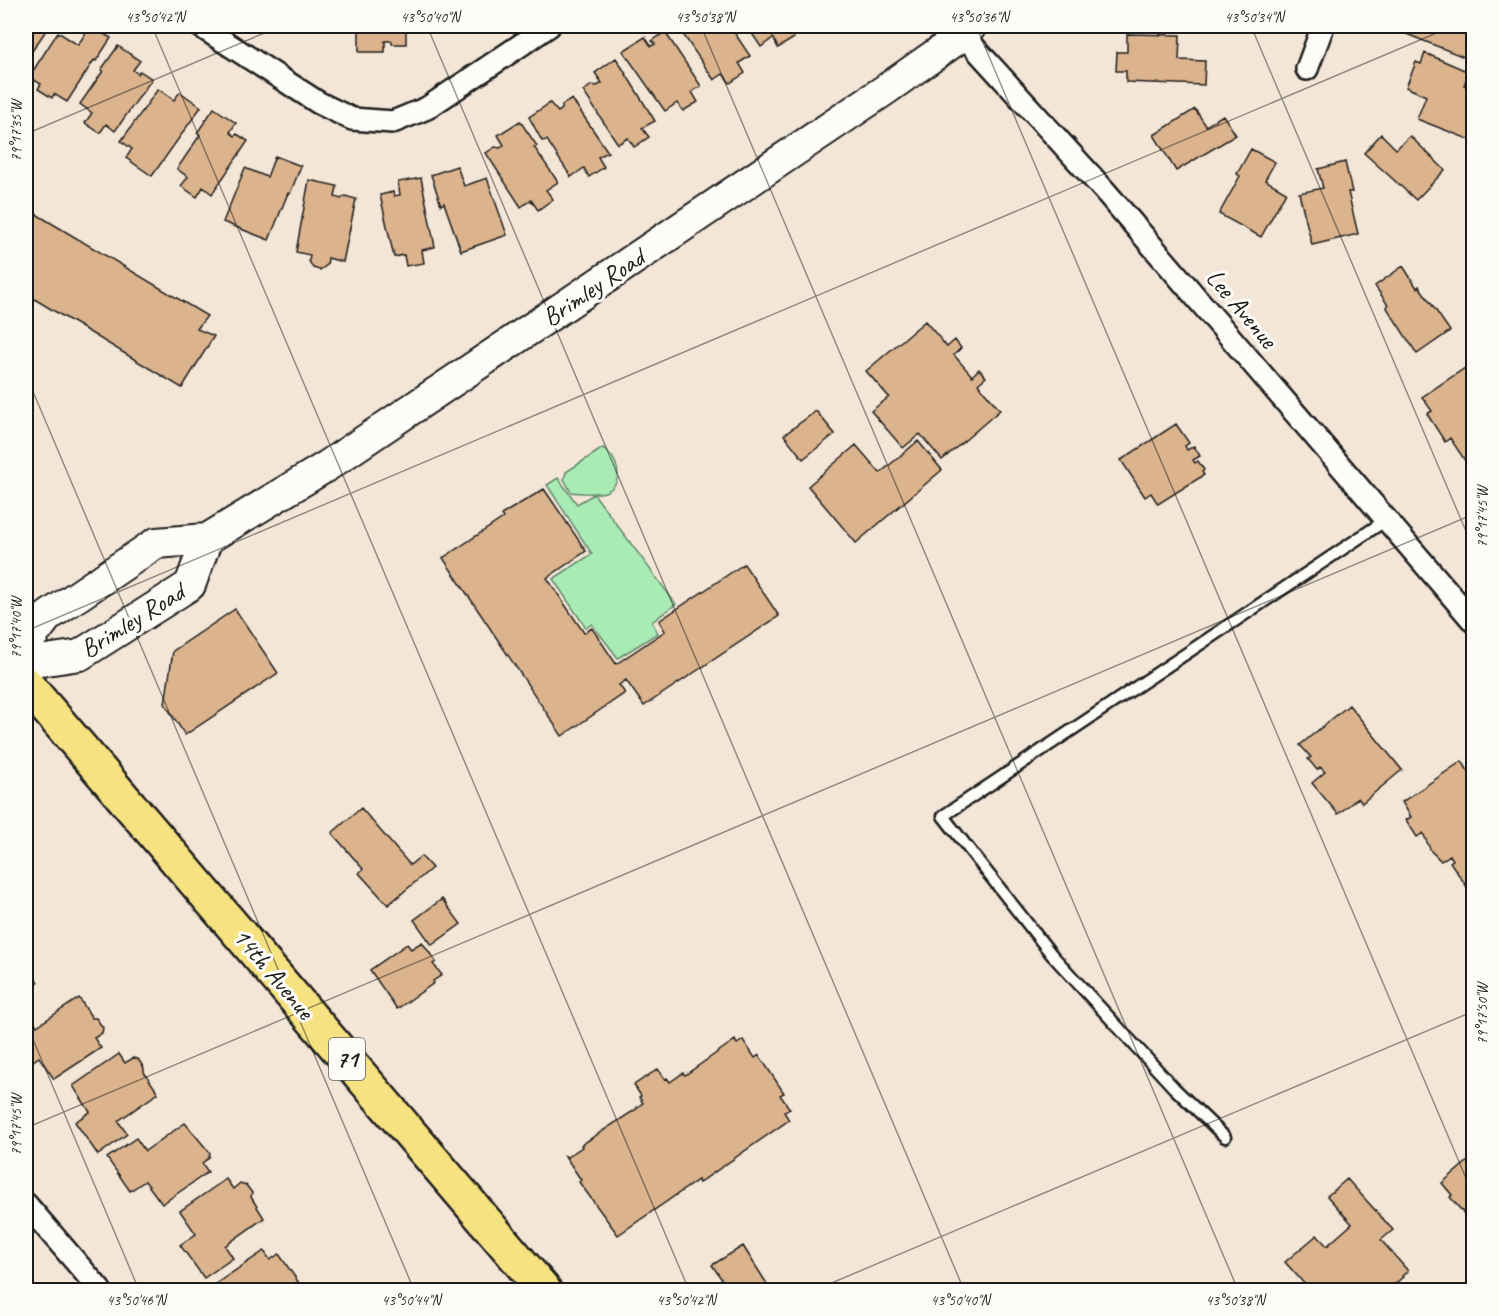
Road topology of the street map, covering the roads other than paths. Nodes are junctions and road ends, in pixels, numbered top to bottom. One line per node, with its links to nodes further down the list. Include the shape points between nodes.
1 (200, 26): 2 (street, via 319,103 352,119 393,122 427,108)
2 (549, 26)
3 (1323, 26): 5 (street)
4 (967, 30): 6 (street, Lee Avenue); 7 (main road, Brimley Road, via 875,97 327,466)
5 (1307, 69)
6 (1386, 520): 8 (street, Lee Avenue); 12 (lane, via 943,816 1052,955 1174,1088)
7 (207, 538): 9 (main road, Brimley Road, via 156,543 48,616); 10 (main road, Brimley Road, via 190,585 80,656)
8 (1473, 622)
9 (26, 644)
10 (26, 663)
11 (26, 684): 15 (main road, 14th Avenue / 71)
12 (1225, 1137)
13 (26, 1204): 14 (street)
14 (99, 1290)
15 (544, 1290)

